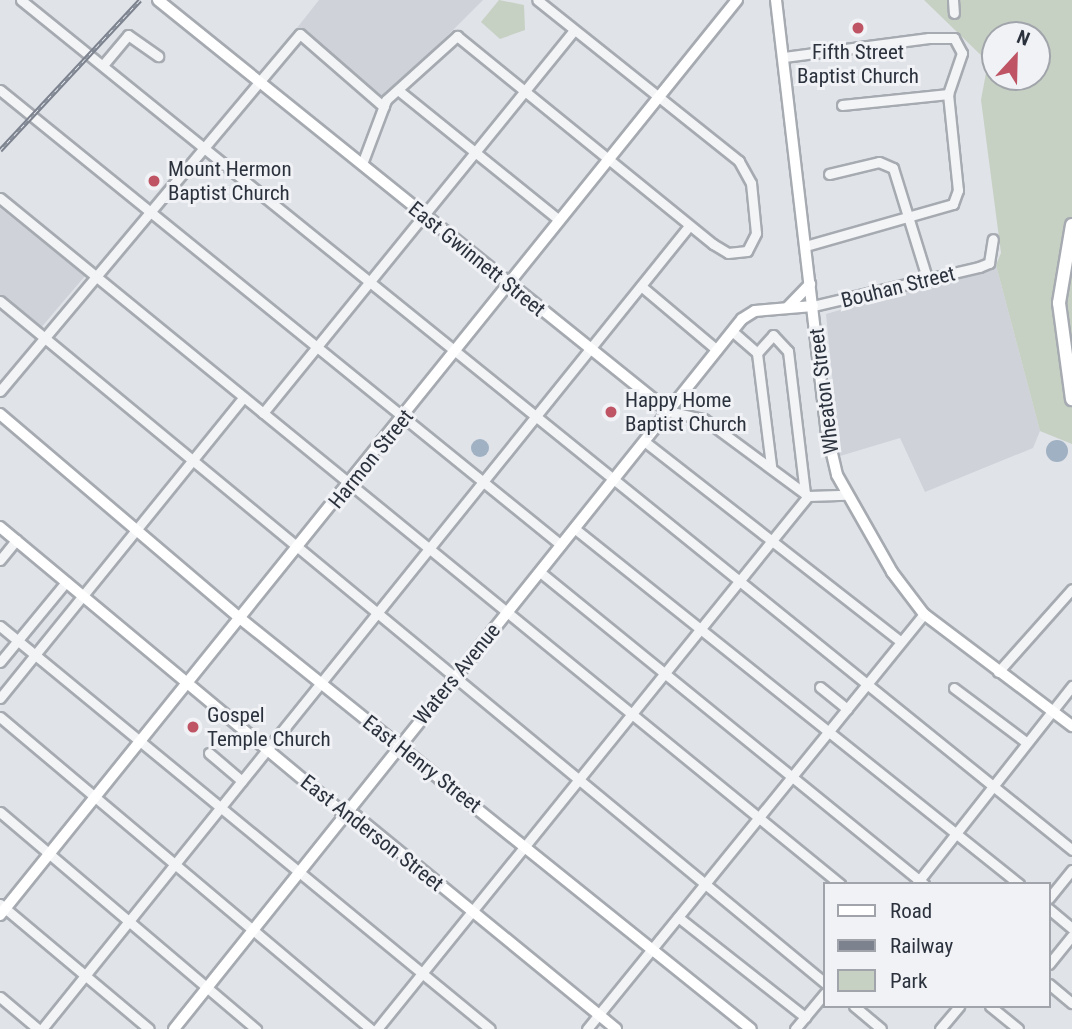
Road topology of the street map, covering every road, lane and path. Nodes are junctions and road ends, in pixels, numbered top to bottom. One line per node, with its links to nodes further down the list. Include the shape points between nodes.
1 (22, 0): 13 (street)
2 (158, 0): 14 (main road, East Gwinnett Street)
3 (537, 0): 10 (street)
4 (737, 0): 19 (main road, Harmon Street)
5 (768, 0): 6 (main road)
6 (777, 0): 7 (street); 12 (main road, Wheaton Street)
7 (783, 0)
8 (953, 0): 9 (street)
9 (954, 13)
10 (573, 31): 17 (street); 19 (street)
11 (158, 56): 13 (street, via 128,35)
12 (783, 57): 18 (street, via 954,38 962,53); 35 (main road, Wheaton Street)
13 (103, 65): 22 (street)
14 (256, 81): 21 (street, via 300,34); 22 (street); 25 (main road, East Gwinnett Street)
15 (0, 90): 28 (street)
16 (398, 90): 17 (street, via 457,36); 21 (street); 23 (street)
17 (524, 91): 23 (street); 24 (street)
18 (948, 94): 20 (street); 30 (street, via 957,198)
19 (657, 98): 24 (main road, Harmon Street); 33 (street, via 742,166 751,183 757,233 748,249 728,253)
20 (842, 105)
21 (384, 107): 25 (street)
22 (203, 145): 28 (street); 37 (street)
23 (475, 151): 29 (street); 31 (street)
24 (608, 159): 31 (main road, Harmon Street); 33 (street)
25 (362, 164): 29 (main road, East Gwinnett Street)
26 (829, 174): 30 (street, via 879,162 893,168)
27 (0, 198): 36 (street)
28 (149, 211): 36 (street); 48 (street)
29 (422, 216): 37 (street); 40 (main road, East Gwinnett Street)
30 (910, 219): 35 (street); 38 (street)
31 (559, 220): 40 (main road, Harmon Street)
32 (1072, 225): 55 (highway, via 1059,303)
33 (689, 226): 41 (street)
34 (993, 239): 38 (street, Bouhan Street, via 989,263)
35 (806, 246): 39 (main road, Wheaton Street)
36 (96, 276): 47 (street); 54 (street)
37 (370, 281): 48 (street); 51 (street)
38 (928, 281): 43 (street, Bouhan Street)
39 (810, 284): 43 (main road, Wheaton Street); 44 (main road)
40 (509, 285): 49 (main road, East Gwinnett Street); 51 (main road, Harmon Street)
41 (641, 286): 49 (street); 50 (street)
42 (0, 301): 47 (street)
43 (813, 306): 44 (main road, Bouhan Street); 68 (main road, Wheaton Street, via 829,449)
44 (786, 308): 45 (main road, Bouhan Street, via 755,311)
45 (742, 319): 46 (main road, Waters Avenue)
46 (732, 331): 50 (main road, Waters Avenue); 52 (street)
47 (45, 339): 53 (street); 62 (street)
48 (316, 348): 57 (street); 60 (street)
49 (590, 349): 56 (main road, East Gwinnett Street); 59 (street)
50 (717, 350): 56 (main road, Waters Avenue)
51 (457, 353): 59 (street); 60 (main road, Harmon Street)
52 (757, 353): 63 (street); 67 (street, via 773,335 788,351)
53 (0, 391)
54 (244, 397): 57 (street); 62 (street)
55 (1072, 400)
56 (668, 411): 61 (main road, Waters Avenue); 63 (street, East Gwinnett Street, via 704,419)
57 (263, 413): 66 (street)
58 (0, 414): 70 (main road, East Henry Street)
59 (536, 417): 64 (street); 65 (street)
60 (403, 419): 64 (street); 66 (main road, Harmon Street)
61 (644, 441): 65 (main road, Waters Avenue); 73 (street)
62 (193, 460): 70 (street); 75 (street)
63 (771, 466): 67 (street, East Gwinnett Street)
64 (483, 481): 74 (street); 76 (street)
65 (611, 482): 71 (main road, Waters Avenue); 80 (street)
66 (350, 484): 75 (main road, Harmon Street); 76 (street)
67 (807, 495): 68 (street); 73 (street)
68 (846, 495): 85 (main road, Wheaton Street)
69 (0, 527): 72 (main road, East Anderson Street)
70 (139, 527): 82 (street); 86 (main road, East Henry Street)
71 (574, 528): 74 (main road, Waters Avenue); 88 (street)
72 (16, 540): 77 (street); 79 (main road, East Anderson Street)
73 (774, 543): 80 (street); 90 (street)
74 (561, 545): 78 (main road, Waters Avenue)
75 (298, 548): 84 (street); 86 (main road, Harmon Street)
76 (429, 548): 83 (street); 84 (street)
77 (0, 560)
78 (540, 572): 83 (main road, Waters Avenue); 94 (street)
79 (66, 582): 82 (main road, East Anderson Street); 89 (street)
80 (738, 584): 88 (street); 98 (street)
81 (1072, 589): 93 (street)
82 (84, 598): 91 (street); 97 (main road, East Anderson Street)
83 (507, 612): 95 (main road, Waters Avenue); 105 (street)
84 (377, 613): 95 (street); 96 (street)
85 (924, 614): 90 (street); 93 (main road, Wheaton Street)
86 (241, 619): 96 (main road, East Henry Street); 97 (main road, Harmon Street)
87 (0, 626): 89 (street)
88 (702, 629): 94 (street); 108 (street)
89 (18, 641): 91 (street); 92 (street)
90 (901, 642): 98 (street)
91 (35, 656): 102 (street); 110 (street)
92 (0, 662)
93 (998, 672): 104 (main road, Wheaton Street)
94 (664, 674): 105 (street); 114 (street)
95 (455, 677): 111 (main road, Waters Avenue); 115 (street)
96 (321, 683): 111 (main road, East Henry Street); 112 (street)
97 (187, 684): 110 (main road, Harmon Street); 112 (main road, East Anderson Street)
98 (865, 686): 103 (street); 117 (street)
99 (1072, 686): 104 (street)
100 (820, 687): 103 (street)
101 (954, 688): 109 (street)
102 (0, 698)
103 (847, 709): 108 (street)
104 (1052, 711): 107 (main road, Wheaton Street); 109 (street)
105 (632, 714): 115 (street); 122 (street)
106 (0, 717): 118 (street)
107 (1072, 726)
108 (830, 731): 114 (street); 123 (street)
109 (1026, 742): 117 (street)
110 (139, 744): 118 (main road, Harmon Street); 119 (street)
111 (397, 747): 120 (main road, Waters Avenue); 124 (main road, East Henry Street)
112 (267, 750): 116 (street); 120 (main road, East Anderson Street)
113 (209, 753): 116 (street)
114 (792, 777): 122 (street); 131 (street)
115 (580, 780): 124 (street); 134 (street)
116 (242, 781): 119 (street)
117 (992, 786): 123 (street); 125 (street)
118 (94, 799): 126 (main road, Harmon Street); 127 (street)
119 (218, 811): 127 (street); 129 (street)
120 (345, 811): 129 (main road, Waters Avenue); 137 (main road, East Anderson Street)
121 (0, 812): 126 (street)
122 (759, 818): 130 (street); 134 (street)
123 (957, 833): 132 (street); 133 (street)
124 (524, 847): 137 (street); 144 (main road, East Henry Street)
125 (1072, 850)
126 (50, 854): 136 (main road, Harmon Street); 140 (street)
127 (173, 866): 140 (street); 142 (street)
128 (1072, 870): 135 (street)
129 (297, 875): 142 (main road, Waters Avenue); 146 (street)
130 (838, 882)
131 (919, 882)
132 (921, 882)
133 (1017, 882)
134 (705, 884): 139 (street); 148 (street)
135 (1051, 896)
136 (2, 909): 147 (street)
137 (471, 910): 146 (street); 157 (main road, East Anderson Street)
138 (1051, 911): 141 (street)
139 (678, 918): 144 (street); 158 (street)
140 (129, 921): 147 (street); 150 (street)
141 (1072, 928)
142 (252, 931): 150 (main road, Waters Avenue); 163 (street)
143 (1072, 936): 145 (street)
144 (653, 947): 157 (street); 168 (main road, East Henry Street)
145 (1051, 962)
146 (422, 973): 164 (street); 165 (street)
147 (86, 975): 159 (street); 161 (street)
148 (824, 982)
149 (1051, 986): 153 (street)
150 (207, 987): 160 (main road, Waters Avenue); 162 (street)
151 (824, 994): 158 (street)
152 (0, 997): 159 (street)
153 (1072, 1003)
154 (856, 1008): 170 (street)
155 (956, 1008): 171 (street)
156 (992, 1008): 172 (street)
157 (598, 1014): 166 (street); 167 (main road, East Anderson Street)
158 (805, 1017): 169 (street)
159 (46, 1027)
160 (176, 1028)
161 (149, 1029)
162 (256, 1029)
163 (371, 1029)
164 (377, 1029)
165 (490, 1029)
166 (587, 1029)
167 (616, 1029)
168 (751, 1029)
169 (795, 1029)
170 (881, 1029)
171 (940, 1029)
172 (1018, 1029)

